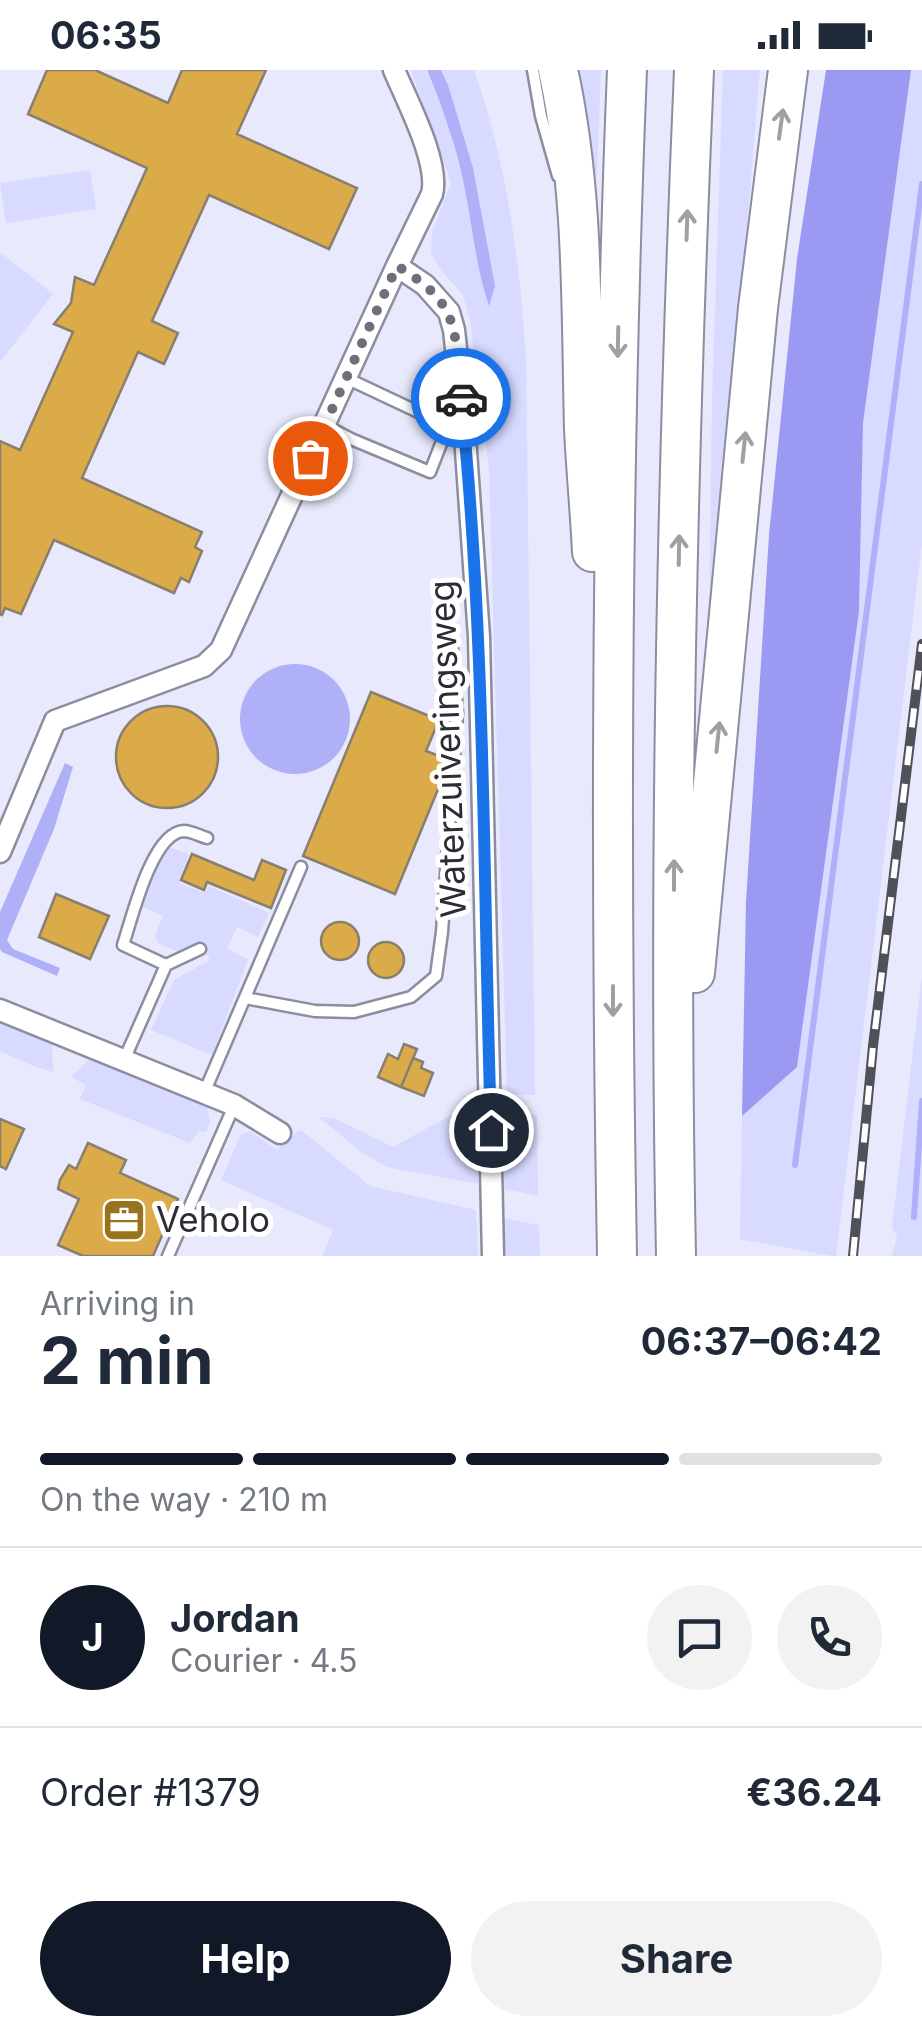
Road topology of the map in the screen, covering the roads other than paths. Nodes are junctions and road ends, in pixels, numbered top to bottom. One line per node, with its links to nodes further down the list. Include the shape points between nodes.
1 (394, 70): 10 (street, via 435,182)
2 (533, 70): 7 (lane)
3 (558, 70): 9 (highway)
4 (626, 70): 17 (highway, one-way to 17)
5 (694, 70): 26 (highway, one-way to 5, via 677,616)
6 (788, 70): 26 (highway, one-way to 6)
7 (561, 188)
8 (566, 206): 9 (lane)
9 (581, 259): 17 (highway, via 584,432)
10 (397, 266): 11 (street); 27 (street, Waterzuiveringsweg, via 448,312 459,374 479,638)
11 (346, 378): 12 (street); 12 (lane, via 448,426 430,472)
12 (324, 425): 15 (street, via 221,650 204,666 56,721)
13 (451, 635): 20 (lane, via 457,713 436,976 411,997 354,1012)
14 (207, 838): 19 (lane, via 186,830 156,850 122,945)
15 (0, 852)
16 (301, 866): 20 (lane)
17 (613, 868): 29 (highway, one-way to 29)
18 (200, 949): 19 (lane)
19 (166, 965): 22 (lane)
20 (245, 998): 23 (lane)
21 (0, 1010): 22 (street)
22 (124, 1060): 23 (street)
23 (204, 1092): 24 (street)
24 (234, 1105): 25 (street); 28 (lane)
25 (280, 1133)
26 (674, 1183): 30 (highway)
27 (493, 1249)
28 (168, 1256)
29 (616, 1256)
30 (676, 1256)

